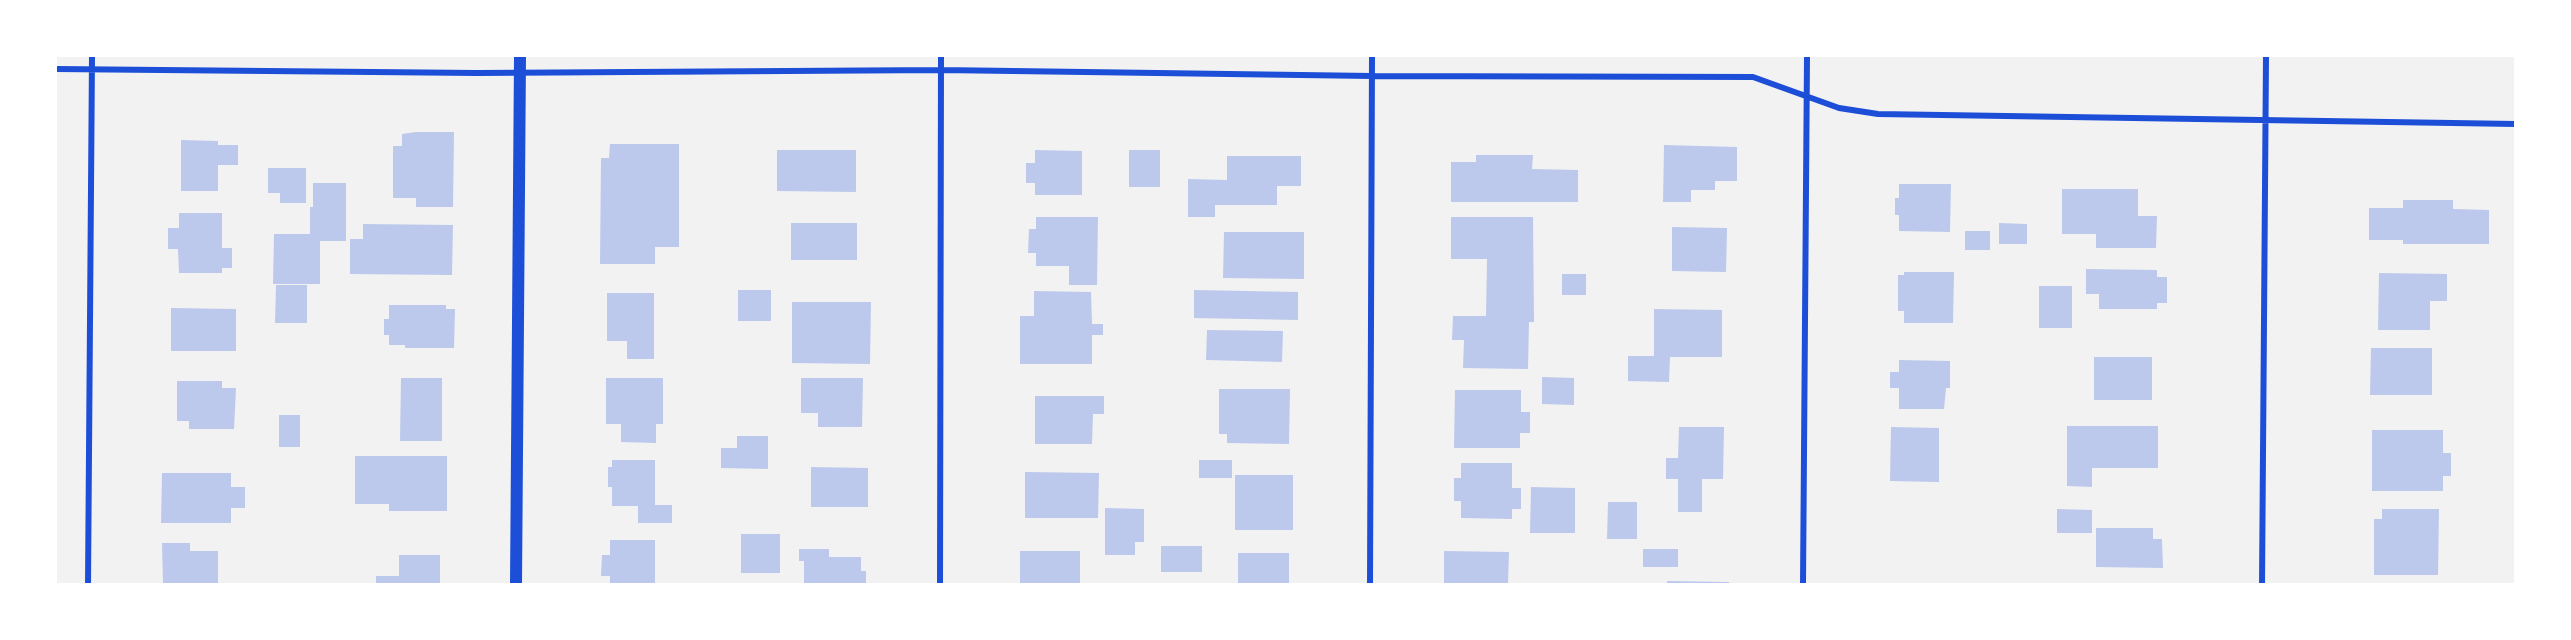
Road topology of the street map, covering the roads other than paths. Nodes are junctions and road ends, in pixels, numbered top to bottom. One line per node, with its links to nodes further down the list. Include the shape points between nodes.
1 (92, 56): 8 (street)
2 (520, 56): 10 (main road)
3 (941, 56): 9 (street)
4 (1372, 56): 11 (street)
5 (1807, 56): 12 (street)
6 (2266, 56): 13 (street)
7 (56, 69): 8 (street)
8 (92, 69): 10 (street); 15 (street)
9 (941, 70): 10 (street); 11 (street); 17 (street)
10 (520, 73): 16 (main road)
11 (1372, 76): 12 (street, via 1753,77); 18 (street)
12 (1807, 96): 13 (street, via 1839,108 1878,114); 19 (street)
13 (2265, 121): 14 (street); 20 (street)
14 (2516, 124)
15 (88, 585)
16 (516, 585)
17 (940, 585)
18 (1370, 585)
19 (1803, 585)
20 (2262, 585)

